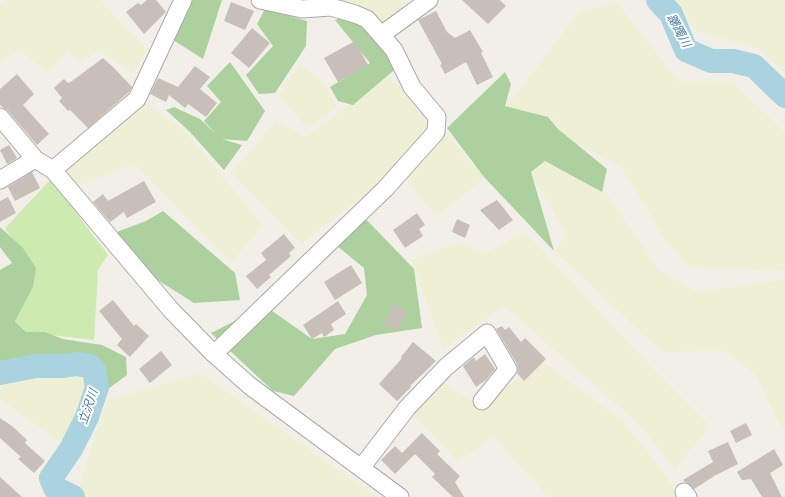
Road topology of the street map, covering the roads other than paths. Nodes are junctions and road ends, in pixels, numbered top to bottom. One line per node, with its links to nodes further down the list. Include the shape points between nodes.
1 (183, 0): 7 (street, via 137,99)
2 (260, 0): 4 (street, via 302,9 331,7 367,19)
3 (429, 0): 4 (street)
4 (381, 35): 9 (street, via 394,50 412,87 437,117 436,132 385,189)
5 (0, 117): 6 (street)
6 (36, 159): 7 (street); 8 (street)
7 (53, 170): 9 (street, via 156,292)
8 (0, 180)
9 (214, 354): 11 (street, via 250,386)
10 (482, 401): 11 (street, via 508,369 487,333 446,367 407,408)
11 (360, 468): 12 (street)
12 (400, 497)

